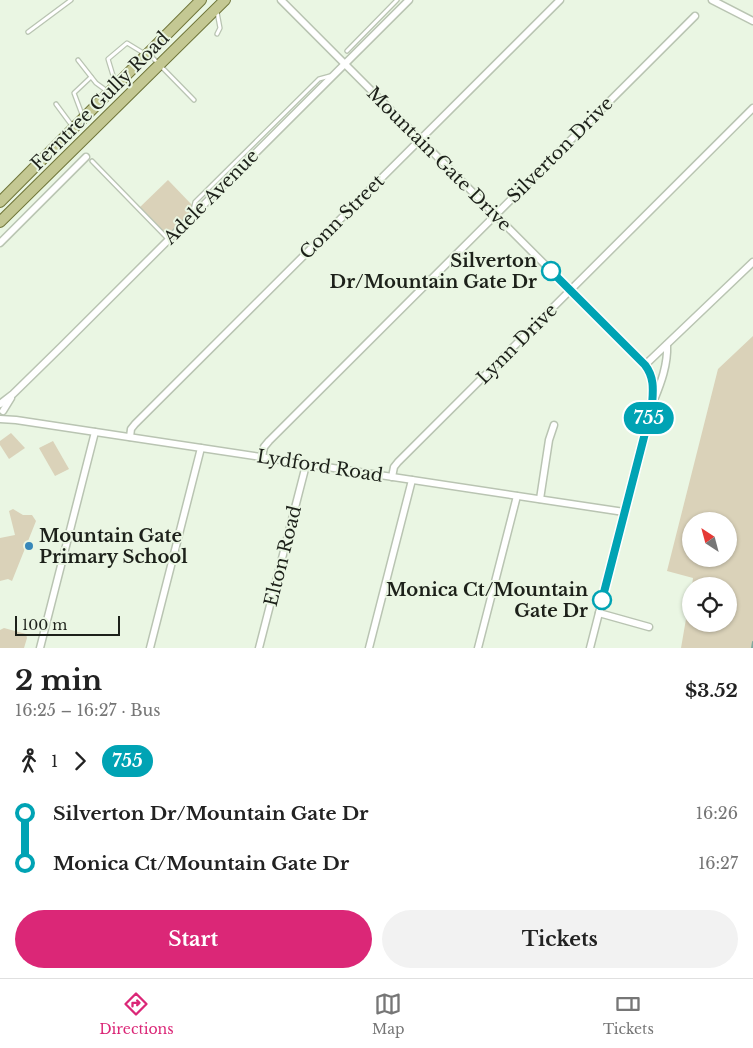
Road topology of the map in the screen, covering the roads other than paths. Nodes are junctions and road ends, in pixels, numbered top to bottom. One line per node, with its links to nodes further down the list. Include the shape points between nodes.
1 (71, 0): 12 (lane)
2 (201, 0): 17 (main road, Ferntree Gully Road)
3 (225, 0): 9 (main road, Ferntree Gully Road)
4 (281, 0): 19 (street, Mountain Gate Drive)
5 (398, 0): 14 (lane)
6 (409, 0): 15 (street, Adele Avenue)
7 (560, 0): 28 (street, Conn Street)
8 (712, 0): 11 (street)
9 (216, 9): 13 (lane, via 220,28); 20 (main road, Ferntree Gully Road)
10 (695, 16): 35 (street, Silverton Drive)
11 (753, 21)
12 (28, 32)
13 (217, 34)
14 (359, 39): 15 (lane); 16 (lane)
15 (364, 44): 19 (street, Adele Avenue)
16 (347, 51)
17 (147, 54): 20 (lane); 22 (main road, Ferntree Gully Road); 22 (lane, via 127,43 108,59)
18 (78, 60): 21 (lane)
19 (345, 64): 28 (street, Mountain Gate Drive); 37 (street, Adele Avenue)
20 (160, 65): 23 (lane); 29 (main road, Ferntree Gully Road)
21 (91, 77): 22 (lane, via 96,83); 26 (lane, via 74,93)
22 (112, 89): 26 (main road, Ferntree Gully Road)
23 (194, 100)
24 (56, 104): 27 (lane)
25 (753, 108): 40 (street, Lynn Drive)
26 (84, 117): 27 (main road, Ferntree Gully Road)
27 (73, 127): 32 (main road, Ferntree Gully Road)
28 (420, 139): 35 (street, Mountain Gate Drive); 49 (street, Conn Street, via 135,424)
29 (70, 152): 31 (street, Ferntree Gully Road); 33 (main road, Ferntree Gully Road)
30 (89, 159): 31 (street, Ferntree Gully Road); 37 (lane)
31 (73, 170): 38 (street, Ferntree Gully Road)
32 (26, 175): 33 (main road); 34 (main road, Ferntree Gully Road)
33 (36, 186): 36 (main road, Ferntree Gully Road)
34 (0, 202)
35 (495, 215): 40 (street, Mountain Gate Drive); 51 (street, Silverton Drive, via 269,441)
36 (0, 222)
37 (168, 240): 43 (street, Adele Avenue)
38 (0, 243)
39 (753, 262): 41 (street)
40 (570, 290): 42 (street, Mountain Gate Drive); 53 (street, Lynn Drive, via 398,462)
41 (667, 345): 42 (street); 45 (street, via 660,386)
42 (645, 365): 45 (street, Mountain Gate Drive, via 653,385)
43 (12, 394): 44 (street, Adele Avenue); 46 (street, Adele Avenue)
44 (0, 404)
45 (652, 406): 57 (street, Mountain Gate Drive)
46 (1, 414): 48 (street, Lydford Road, via 16,420)
47 (554, 425): 56 (street)
48 (95, 432): 49 (street, Lydford Road); 60 (street)
49 (130, 437): 50 (street, Lydford Road)
50 (201, 448): 51 (street, Lydford Road); 61 (street)
51 (262, 457): 52 (street, Lydford Road)
52 (306, 465): 53 (street, Lydford Road); 62 (street, Elton Road)
53 (392, 477): 54 (street, Lydford Road)
54 (412, 480): 55 (street, Lydford Road); 63 (street)
55 (517, 496): 56 (street, Lydford Road); 64 (street)
56 (540, 500): 57 (street, Lydford Road)
57 (624, 512): 58 (street, Mountain Gate Drive)
58 (599, 613): 59 (street); 65 (street, Mountain Gate Drive)
59 (649, 626)
60 (40, 648)
61 (150, 648)
62 (259, 648)
63 (369, 648)
64 (478, 648)
65 (590, 648)

